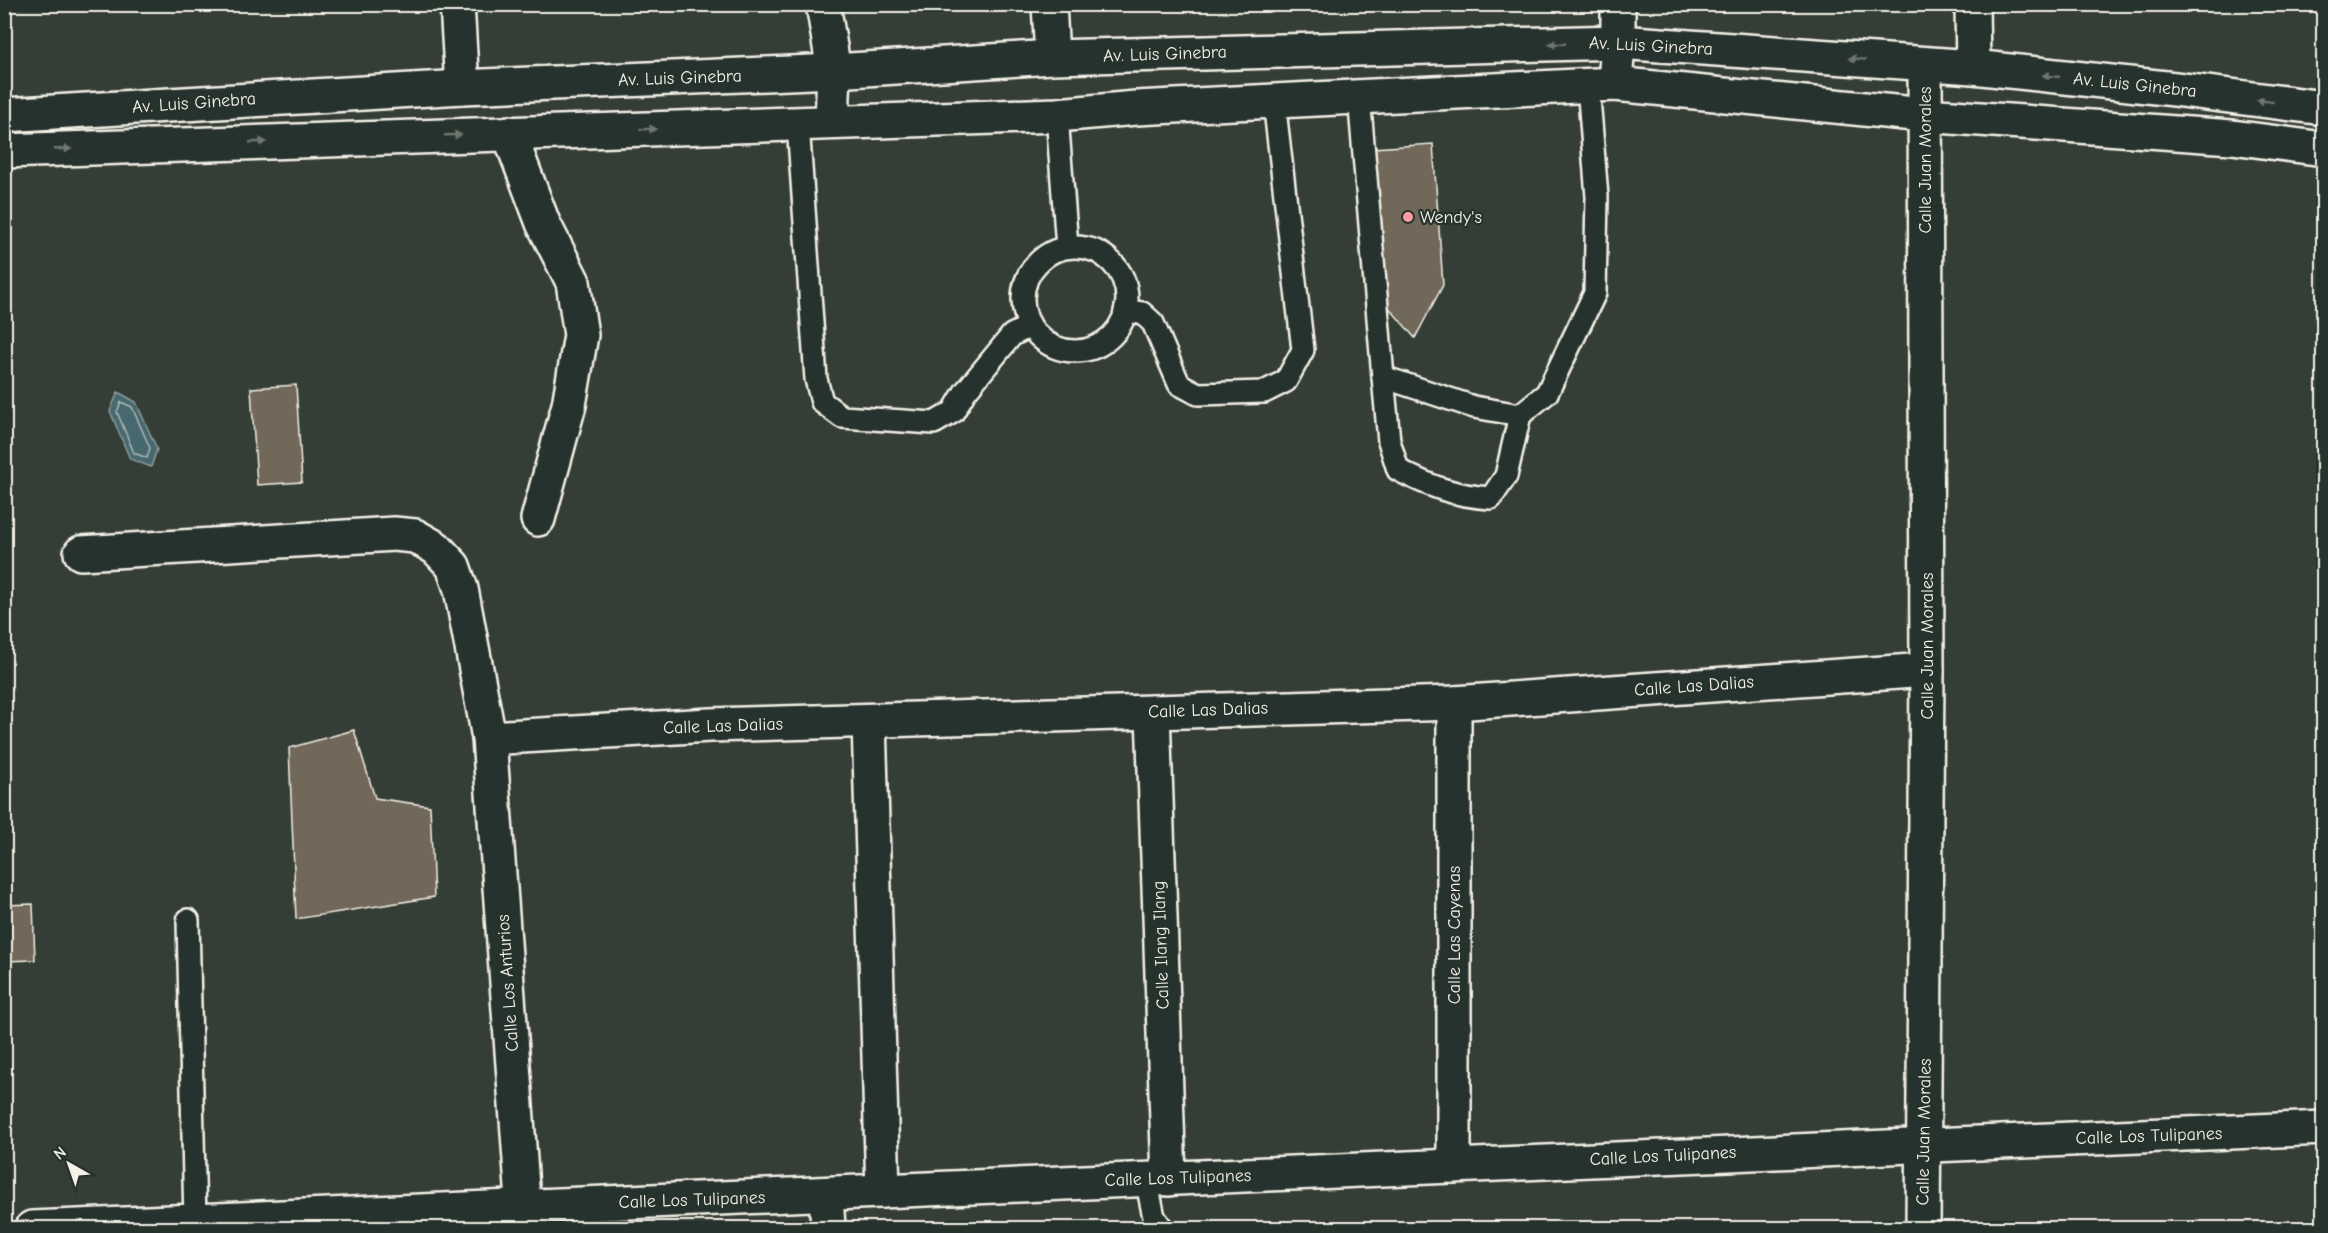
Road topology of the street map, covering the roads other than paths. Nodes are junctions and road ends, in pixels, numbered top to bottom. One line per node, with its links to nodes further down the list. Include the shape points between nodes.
1 (457, 4): 12 (street)
2 (823, 4): 10 (street)
3 (1049, 4): 7 (street)
4 (1618, 4): 6 (street)
5 (1972, 4): 9 (street)
6 (1618, 42): 7 (street, Av. Luis Ginebra, one-way to 7); 8 (street, Av. Luis Ginebra, one-way to 6); 11 (street)
7 (1052, 57): 10 (street, Av. Luis Ginebra)
8 (1925, 64): 9 (street, Av. Luis Ginebra); 18 (street, Calle Juan Morales)
9 (1973, 67): 15 (street, Av. Luis Ginebra, one-way to 9)
10 (834, 71): 12 (street, Av. Luis Ginebra); 19 (street)
11 (1601, 84): 13 (street); 18 (street); 28 (lane, via 1595,293 1547,393)
12 (462, 87): 16 (street, Av. Luis Ginebra)
13 (1359, 96): 14 (street); 27 (lane)
14 (1274, 100): 17 (street); 25 (lane, via 1303,350 1286,381 1264,392 1198,394 1179,384 1154,323 1142,313)
15 (2324, 108)
16 (4, 115)
17 (1057, 115): 19 (street); 24 (lane)
18 (1924, 115): 22 (street, via 2232,137); 31 (street, Calle Juan Morales)
19 (832, 123): 20 (street)
20 (798, 124): 21 (street, one-way to 20); 26 (lane, via 816,379 822,402 842,417 934,423 953,412 1012,335)
21 (509, 134): 23 (street, one-way to 21); 29 (street, via 543,223 573,282 581,334 569,405)
22 (2324, 149)
23 (4, 151)
24 (1067, 247): 25 (lane, via 1087,248 1106,256 1119,271 1126,290); 26 (lane, via 1047,254 1033,268 1024,286 1022,307)
25 (1125, 311): 26 (lane, via 1117,330 1102,344 1083,350 1062,350 1043,341)
26 (1030, 326)
27 (1383, 377): 28 (lane, via 1474,407); 28 (lane, via 1389,441 1398,470 1465,497 1491,498 1506,476)
28 (1520, 416)
29 (538, 519)
30 (81, 553): 35 (street, Calle Los Anturios, via 394,534 415,536 436,548 453,566 461,589)
31 (1927, 670): 32 (street, Calle Las Dalias); 38 (street, Calle Juan Morales)
32 (1455, 703): 33 (street, Calle Las Dalias); 39 (street, Calle Las Cayenas)
33 (1153, 712): 34 (street, Calle Las Dalias); 40 (street, Calle Ilang Ilang)
34 (869, 721): 35 (street, Calle Las Dalias, via 710,725); 41 (street)
35 (489, 738): 43 (street, Calle Los Anturios)
36 (188, 920): 44 (lane)
37 (2324, 1128): 38 (street, Calle Los Tulipanes)
38 (1924, 1145): 39 (street, Calle Los Tulipanes); 48 (street, Calle Juan Morales)
39 (1454, 1166): 40 (street, Calle Los Tulipanes)
40 (1157, 1179): 41 (street, Calle Los Tulipanes); 47 (lane, via 1154,1217)
41 (883, 1191): 42 (street, Calle Los Tulipanes)
42 (826, 1194): 43 (street, Calle Los Tulipanes); 46 (street)
43 (525, 1218): 44 (street, Calle Los Tulipanes)
44 (195, 1221): 45 (street, Calle Los Tulipanes)
45 (32, 1228)
46 (828, 1228)
47 (1162, 1228)
48 (1923, 1228)

